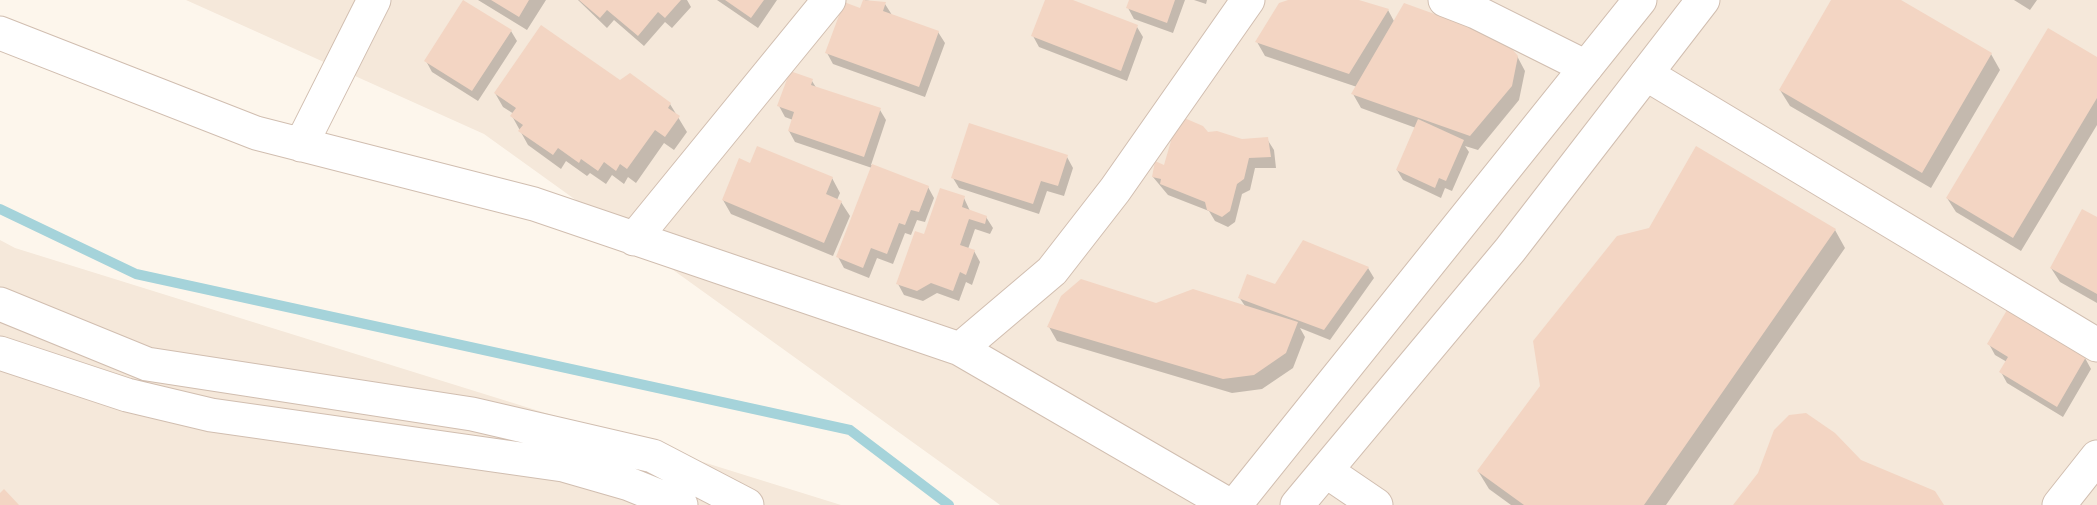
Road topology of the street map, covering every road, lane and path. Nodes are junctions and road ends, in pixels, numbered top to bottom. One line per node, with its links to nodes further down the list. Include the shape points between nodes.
1 (374, 0): 10 (street)
2 (829, 0): 11 (street)
3 (1248, 0): 14 (street, via 1115,190 1052,271)
4 (1445, 0): 8 (street)
5 (1640, 0): 8 (street)
6 (1703, 0): 9 (street)
7 (0, 33): 10 (street, via 256,134)
8 (1586, 67): 21 (street)
9 (1646, 74): 13 (street); 17 (street, via 1510,250)
10 (301, 145): 11 (street, via 534,204)
11 (634, 239): 14 (street)
12 (0, 304): 19 (street, via 147,364 472,414 653,456)
13 (2097, 345)
14 (960, 349): 20 (street)
15 (0, 353): 18 (street, via 128,395 211,415 563,465 629,483)
16 (2097, 457): 24 (street)
17 (1326, 471): 22 (street); 23 (street)
18 (681, 505)
19 (747, 505)
20 (1229, 505)
21 (1235, 505)
22 (1297, 505)
23 (1376, 505)
24 (2059, 505)

